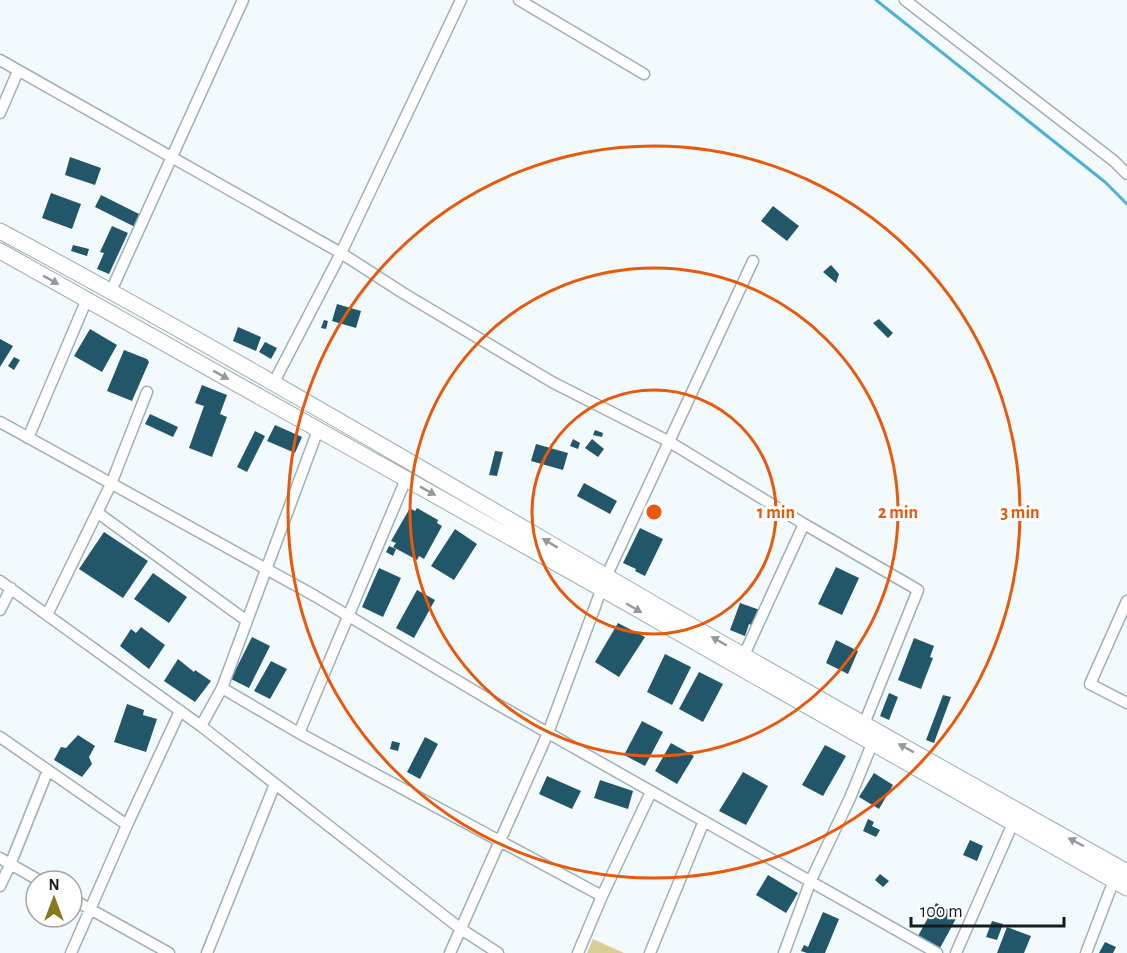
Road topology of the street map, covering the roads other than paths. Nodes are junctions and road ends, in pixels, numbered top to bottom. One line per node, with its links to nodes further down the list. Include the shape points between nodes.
1 (243, 0): 9 (street)
2 (461, 0): 13 (street)
3 (519, 0): 7 (street)
4 (905, 0): 10 (street)
5 (0, 60): 6 (street)
6 (18, 71): 8 (street); 9 (street)
7 (644, 74)
8 (0, 113)
9 (172, 159): 13 (street); 15 (street)
10 (1127, 174)
11 (0, 231): 15 (street)
12 (0, 251): 16 (street, one-way to 16)
13 (342, 253): 17 (street); 22 (street, via 552,382)
14 (753, 261): 22 (street)
15 (111, 291): 17 (street)
16 (87, 299): 20 (street, one-way to 20); 21 (street)
17 (274, 382): 29 (street, one-way to 17)
18 (147, 392): 24 (street)
19 (0, 422): 21 (street)
20 (318, 430): 23 (street); 27 (street)
21 (28, 438): 24 (street)
22 (668, 441): 26 (street); 29 (street)
23 (406, 479): 29 (street, one-way to 29); 34 (street)
24 (111, 484): 25 (street); 27 (street)
25 (98, 513): 33 (street); 35 (street)
26 (804, 524): 36 (street); 40 (street, via 918,590)
27 (266, 569): 34 (street); 35 (street)
28 (0, 581): 30 (street)
29 (604, 583): 36 (street, one-way to 29); 43 (street); 45 (street, one-way to 45)
30 (11, 588): 32 (street); 33 (street)
31 (1127, 601): 38 (street, via 1090,684)
32 (0, 610)
33 (47, 615): 39 (street)
34 (349, 616): 42 (street); 43 (street)
35 (247, 621): 37 (street)
36 (744, 655): 40 (street)
37 (222, 688): 41 (street); 42 (street)
38 (1127, 703)
39 (180, 711): 41 (street); 51 (street)
40 (864, 724): 57 (street, one-way to 40, via 1093,851)
41 (201, 726): 47 (street)
42 (299, 733): 52 (street)
43 (548, 734): 48 (street); 52 (street)
44 (0, 737): 46 (street)
45 (872, 744): 50 (street); 56 (street)
46 (48, 770): 51 (street); 54 (street)
47 (275, 784): 62 (street); 65 (street)
48 (651, 792): 49 (street); 59 (street)
49 (704, 821): 56 (street); 69 (street)
50 (1012, 823): 57 (street); 72 (street)
51 (127, 825): 61 (street)
52 (501, 840): 59 (street); 62 (street)
53 (0, 858): 54 (street)
54 (10, 865): 55 (street); 58 (street)
55 (24, 872)
56 (811, 880): 70 (street); 71 (street)
57 (1123, 880): 73 (street)
58 (0, 886)
59 (602, 896): 68 (street)
60 (84, 905): 61 (street)
61 (91, 909): 63 (street); 64 (street)
62 (461, 929): 66 (street); 67 (street)
63 (71, 953)
64 (168, 953)
65 (207, 953)
66 (450, 953)
67 (498, 953)
68 (578, 953)
69 (650, 953)
70 (784, 953)
71 (937, 953)
72 (956, 953)
73 (1086, 953)

